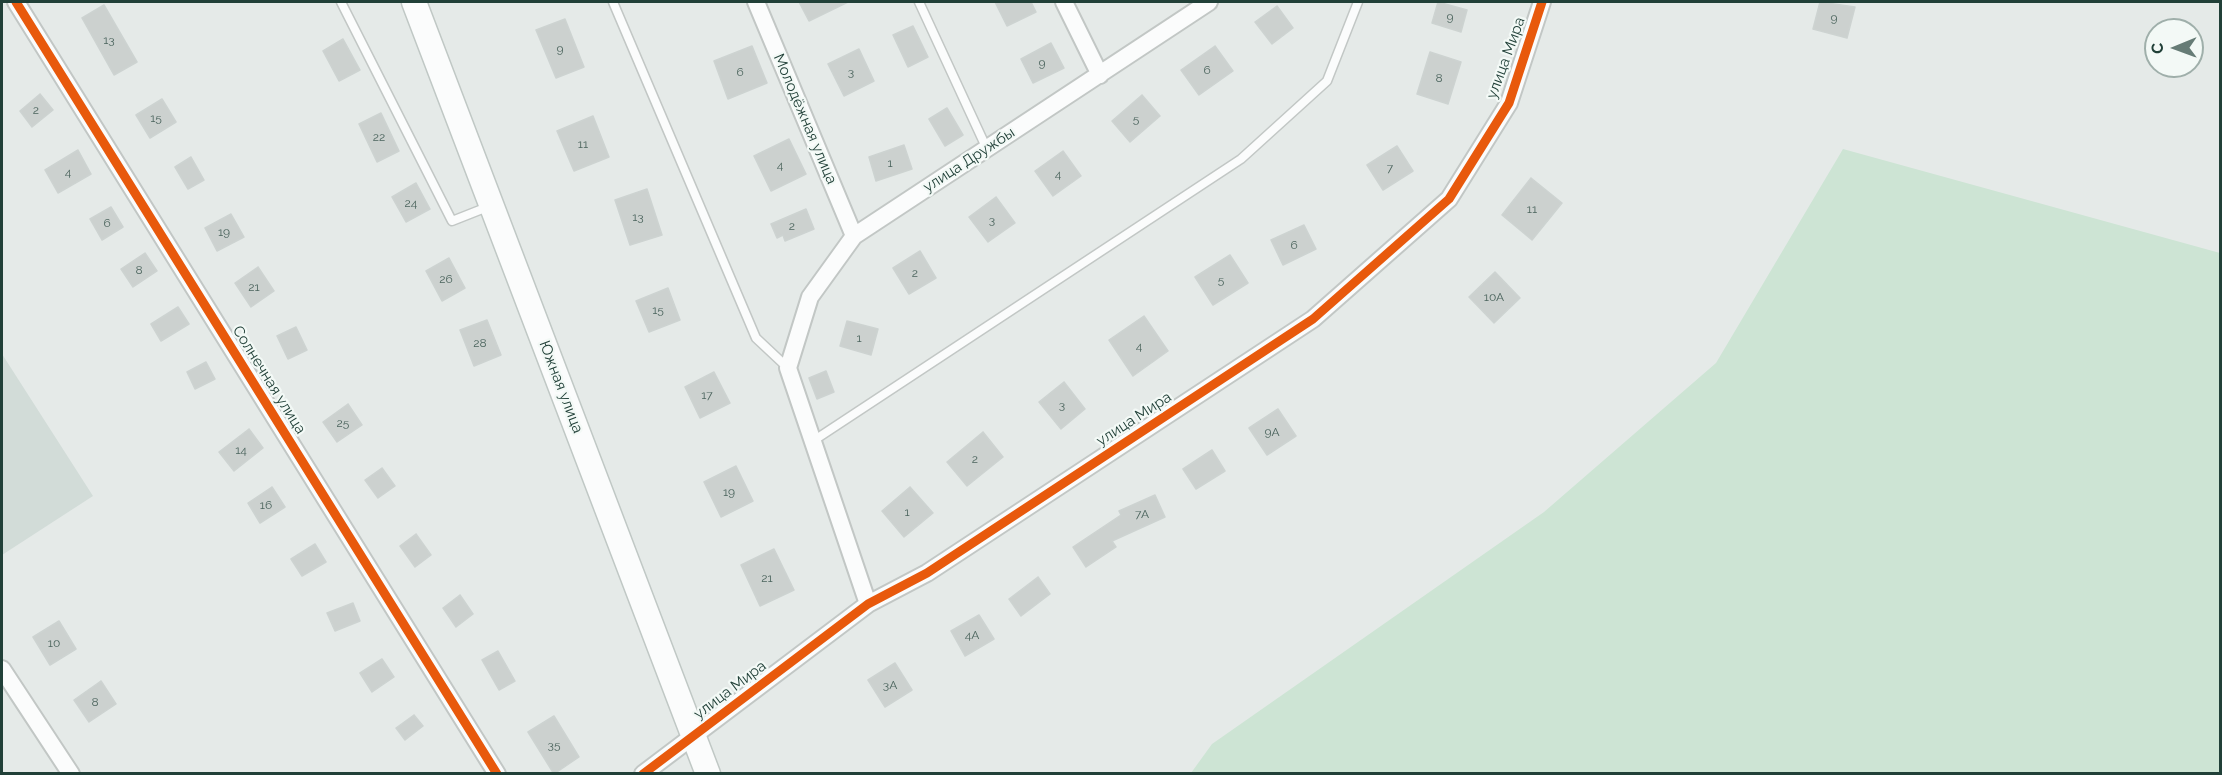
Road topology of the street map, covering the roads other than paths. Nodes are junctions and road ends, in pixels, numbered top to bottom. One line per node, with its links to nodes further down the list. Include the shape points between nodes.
1 (16, 2): 21 (street, Солнечная улица)
2 (341, 2): 13 (lane, via 452,221)
3 (414, 2): 13 (main road, Южная улица)
4 (613, 2): 15 (lane, via 756,338)
5 (756, 2): 14 (street, Молодёжная улица)
6 (919, 2): 12 (lane)
7 (1064, 2): 11 (street)
8 (1209, 2): 11 (street, улица Дружбы)
9 (1358, 2): 16 (lane, via 1327,81 1241,159)
10 (1542, 2): 17 (street, улица Мира, via 1509,103 1449,199 1313,319 927,573)
11 (1100, 75): 12 (street, улица Дружбы)
12 (986, 147): 14 (street, улица Дружбы)
13 (492, 205): 19 (main road, Южная улица)
14 (854, 236): 15 (street, улица Дружбы, via 810,297)
15 (788, 368): 16 (street)
16 (813, 441): 17 (street)
17 (868, 604): 19 (street, улица Мира)
18 (2, 669): 20 (street)
19 (693, 737): 22 (street, улица Мира); 23 (main road, Южная улица)
20 (71, 774)
21 (496, 774)
22 (643, 774)
23 (708, 774)

